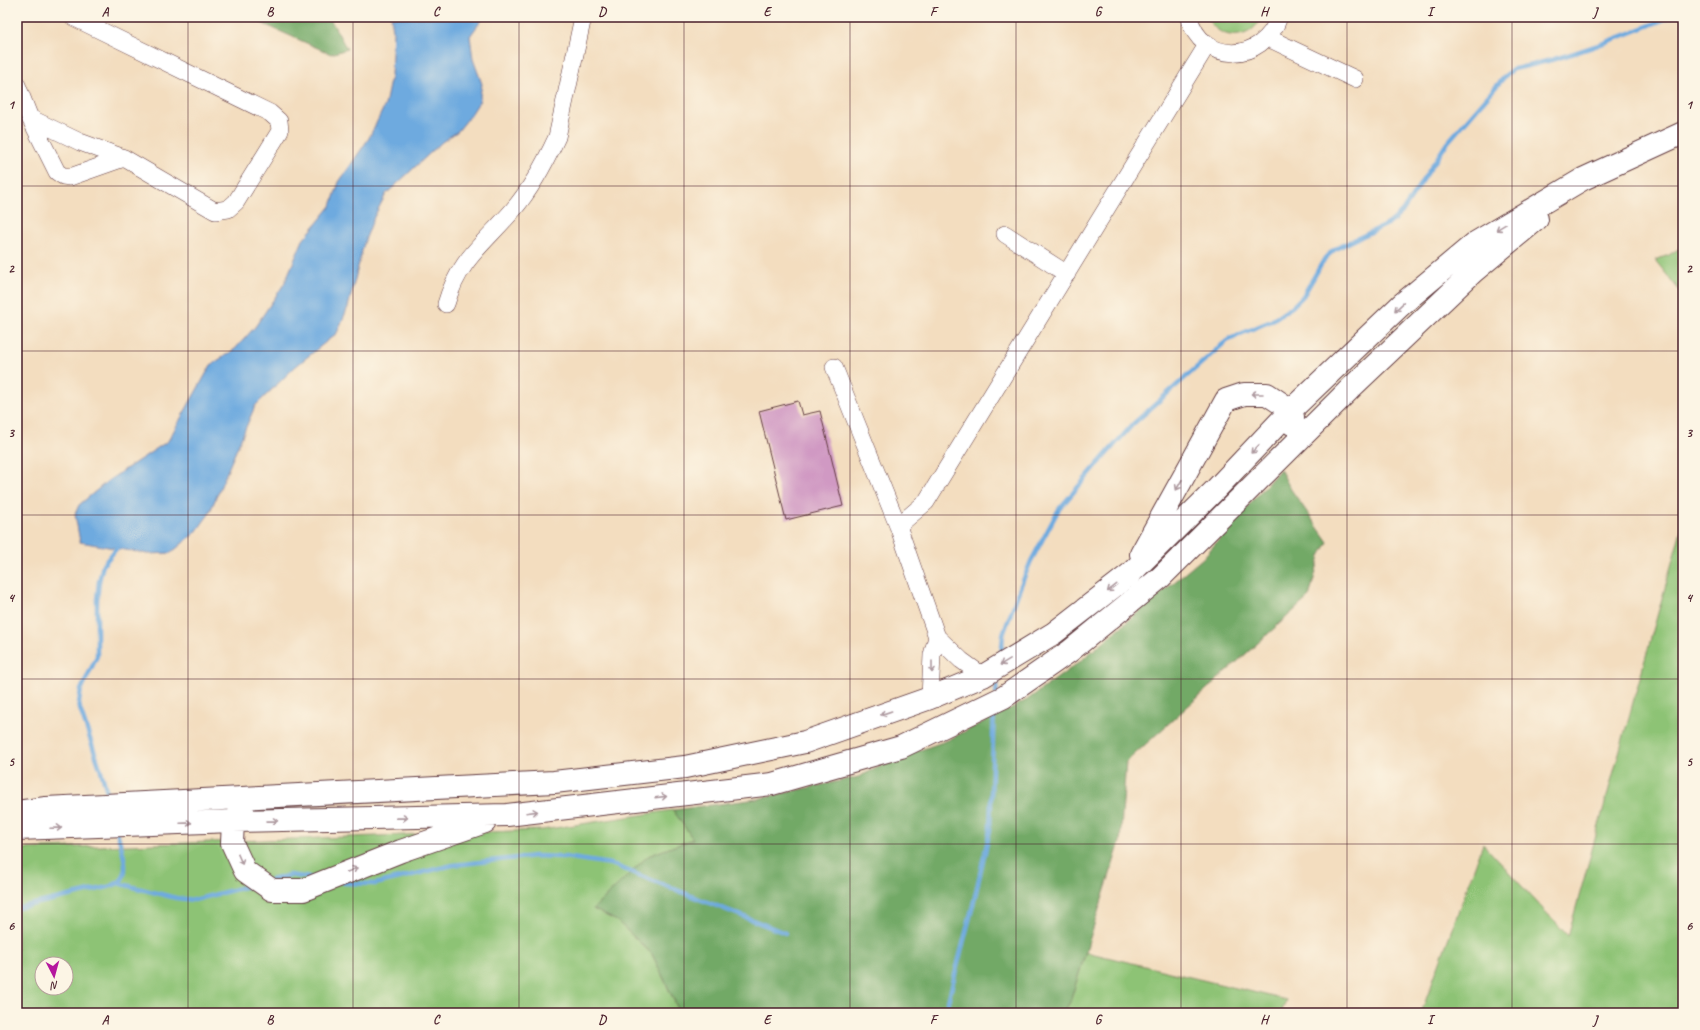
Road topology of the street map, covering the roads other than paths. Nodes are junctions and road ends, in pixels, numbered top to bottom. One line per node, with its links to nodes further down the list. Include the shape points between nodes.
1 (72, 17): 12 (street, via 270,113 279,121 280,130 236,202 228,209 215,211)
2 (571, 17): 5 (street)
3 (1189, 17): 7 (street, via 1198,36)
4 (1279, 17): 6 (street)
5 (582, 24): 16 (street, via 557,137 549,155 514,209 465,263 451,288)
6 (1268, 38): 7 (street, via 1258,47 1232,53 1219,51); 8 (street)
7 (1208, 45): 15 (street)
8 (1356, 79)
9 (17, 85): 10 (street)
10 (30, 118): 12 (street, via 80,142); 12 (street, via 57,172 62,176 70,177)
11 (1683, 133): 13 (main road)
12 (124, 158)
13 (1583, 179): 18 (main road, one-way to 18, via 1475,243 1402,304); 19 (main road, via 1473,272 1354,385)
14 (1005, 234): 15 (street)
15 (1067, 274): 20 (street, via 926,502)
16 (446, 304)
17 (834, 367): 20 (street)
18 (1291, 410): 19 (main road, via 1293,422); 21 (main road, one-way to 21, via 1216,490); 21 (main road, one-way to 21, via 1267,394 1244,394 1226,400)
19 (1233, 506): 27 (main road, one-way to 19, via 772,784 901,747 1004,697 1070,651 1161,577)
20 (898, 526): 22 (street)
21 (1130, 574): 23 (main road, one-way to 23, via 1054,633)
22 (937, 637): 23 (street); 24 (street, one-way to 24, via 932,655)
23 (982, 676): 24 (main road)
24 (930, 698): 25 (main road, one-way to 25, via 805,742 685,767 554,782)
25 (387, 791): 26 (main road, via 46,808); 28 (main road, via 252,807 240,812)
26 (17, 812)
27 (507, 815): 28 (main road, one-way to 27); 28 (main road, one-way to 27, via 232,843 245,871 272,890 303,890 401,851)
28 (233, 821): 29 (main road, one-way to 28)
29 (17, 829)

